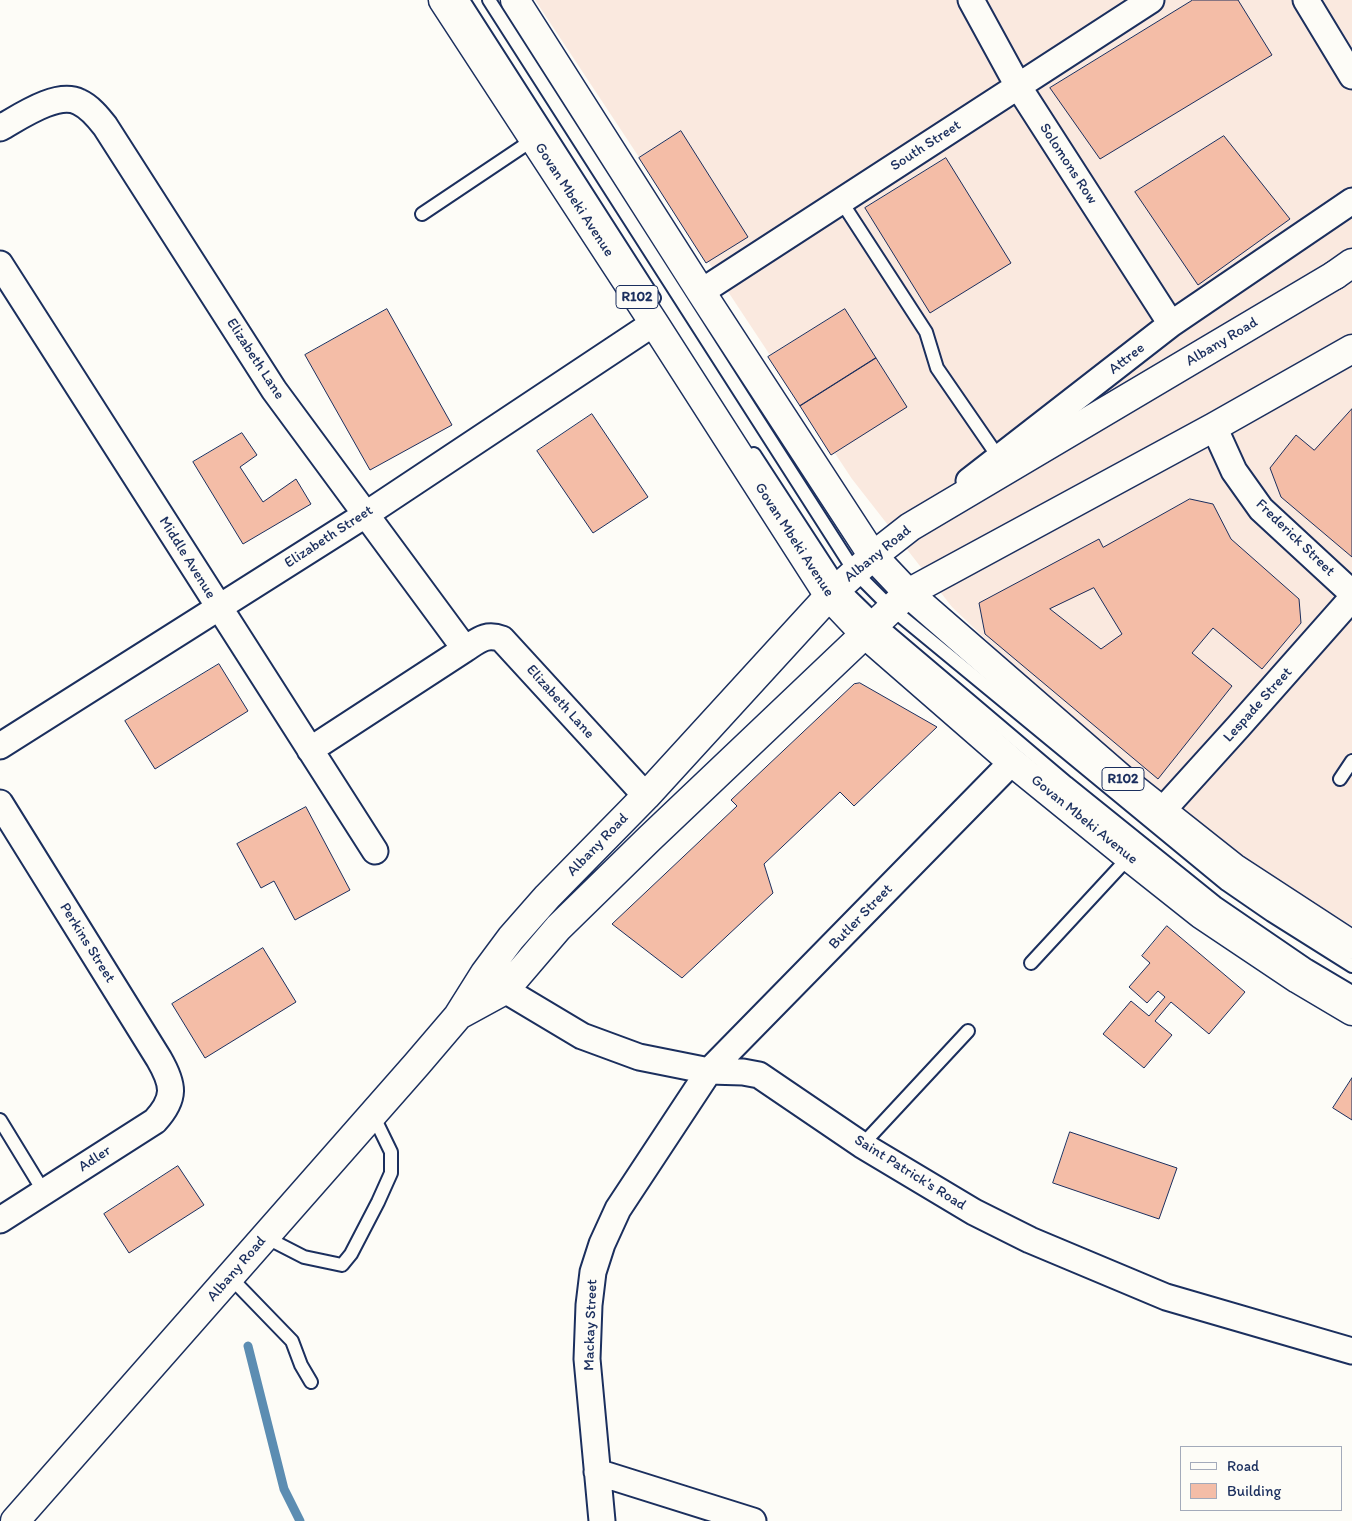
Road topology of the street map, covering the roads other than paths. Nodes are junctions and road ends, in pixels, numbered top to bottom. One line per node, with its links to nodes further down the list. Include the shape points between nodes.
1 (442, 0): 11 (main road, Govan Mbeki Avenue / R102)
2 (464, 0): 18 (lane)
3 (489, 0): 26 (lane)
4 (515, 0): 17 (main road, Govan Mbeki Avenue / R102)
5 (971, 0): 9 (street, Solomons Row)
6 (1151, 0): 9 (street, South Street)
7 (1306, 0): 8 (street)
8 (1352, 76)
9 (1018, 86): 12 (street, South Street); 19 (street, Solomons Row)
10 (0, 128): 24 (street, Elizabeth Lane, via 49,102 78,101 90,109 105,126 274,390)
11 (534, 139): 14 (lane); 18 (main road, Govan Mbeki Avenue / R102)
12 (841, 201): 17 (street, South Street); 23 (lane, via 926,332 938,368)
13 (1352, 201): 19 (street, Attree)
14 (422, 214)
15 (0, 264): 29 (street, Middle Avenue)
16 (1346, 269): 25 (main road, Albany Road)
17 (701, 292): 26 (main road, Govan Mbeki Avenue / R102)
18 (658, 316): 24 (street, Elizabeth Street); 26 (main road, Govan Mbeki Avenue / R102)
19 (1171, 324): 23 (street, Attree)
20 (1352, 349): 21 (main road, Albany Road)
21 (1214, 427): 27 (street, Frederick Street, via 1234,471 1261,509); 30 (main road, Albany Road)
22 (745, 440): 26 (lane)
23 (998, 458): 25 (street, Attree)
24 (365, 515): 29 (street, Elizabeth Street); 31 (street, Elizabeth Lane)
25 (910, 527): 26 (main road, Albany Road)
26 (849, 577): 30 (main road, Govan Mbeki Avenue / R102); 30 (main road, Govan Mbeki Avenue / R102); 37 (main road, Albany Road)
27 (1352, 593)
28 (1352, 598): 39 (street, Lespade Street)
29 (219, 608): 32 (street, Elizabeth Street); 33 (street, Middle Avenue)
30 (885, 614): 35 (main road, Govan Mbeki Avenue / R102); 39 (main road, Govan Mbeki Avenue / R102, via 1123,780); 44 (lane, via 1226,884); 45 (main road, Albany Road, via 558,928); 46 (lane, via 1066,782 1216,903)
31 (465, 649): 33 (street, Elizabeth Lane); 37 (street, Elizabeth Lane, via 483,638 493,636 502,639)
32 (0, 746)
33 (310, 750): 40 (street, Middle Avenue)
34 (1352, 761): 36 (lane)
35 (1012, 762): 41 (main road, Govan Mbeki Avenue / R102); 49 (street, Butler Street)
36 (1340, 779)
37 (646, 796): 45 (main road, Albany Road, via 511,938)
38 (0, 803): 50 (street, Perkins Street, via 159,1059)
39 (1162, 811): 42 (main road, Govan Mbeki Avenue / R102, via 1234,868)
40 (375, 851)
41 (1129, 857): 43 (lane); 47 (main road, Govan Mbeki Avenue / R102, via 1202,914)
42 (1352, 945)
43 (1031, 963)
44 (1352, 966)
45 (495, 981): 49 (street, Saint Patrick's Road, via 582,1036 639,1057); 51 (main road, Albany Road, via 458,1016)
46 (1352, 992)
47 (1352, 1011)
48 (968, 1031): 53 (lane)
49 (709, 1071): 53 (street, Saint Patrick's Road, via 759,1074); 60 (street, Mackay Street, via 618,1209 594,1272 587,1359)
50 (171, 1084): 54 (street, Adler, via 170,1101 155,1121)
51 (373, 1115): 56 (main road, Albany Road); 56 (lane, via 390,1152 390,1172 378,1202 342,1265 304,1257)
52 (0, 1120): 54 (lane)
53 (862, 1144): 58 (street, Saint Patrick's Road, via 974,1212 1110,1274 1166,1297)
54 (44, 1192): 55 (street, Adler)
55 (0, 1220)
56 (265, 1237): 57 (main road, Albany Road)
57 (230, 1276): 59 (lane, via 292,1341); 61 (main road, Albany Road)
58 (1352, 1351)
59 (311, 1382)
60 (597, 1472): 62 (street, Mackay Street); 63 (street)
61 (15, 1521)
62 (602, 1521)
63 (753, 1521)

